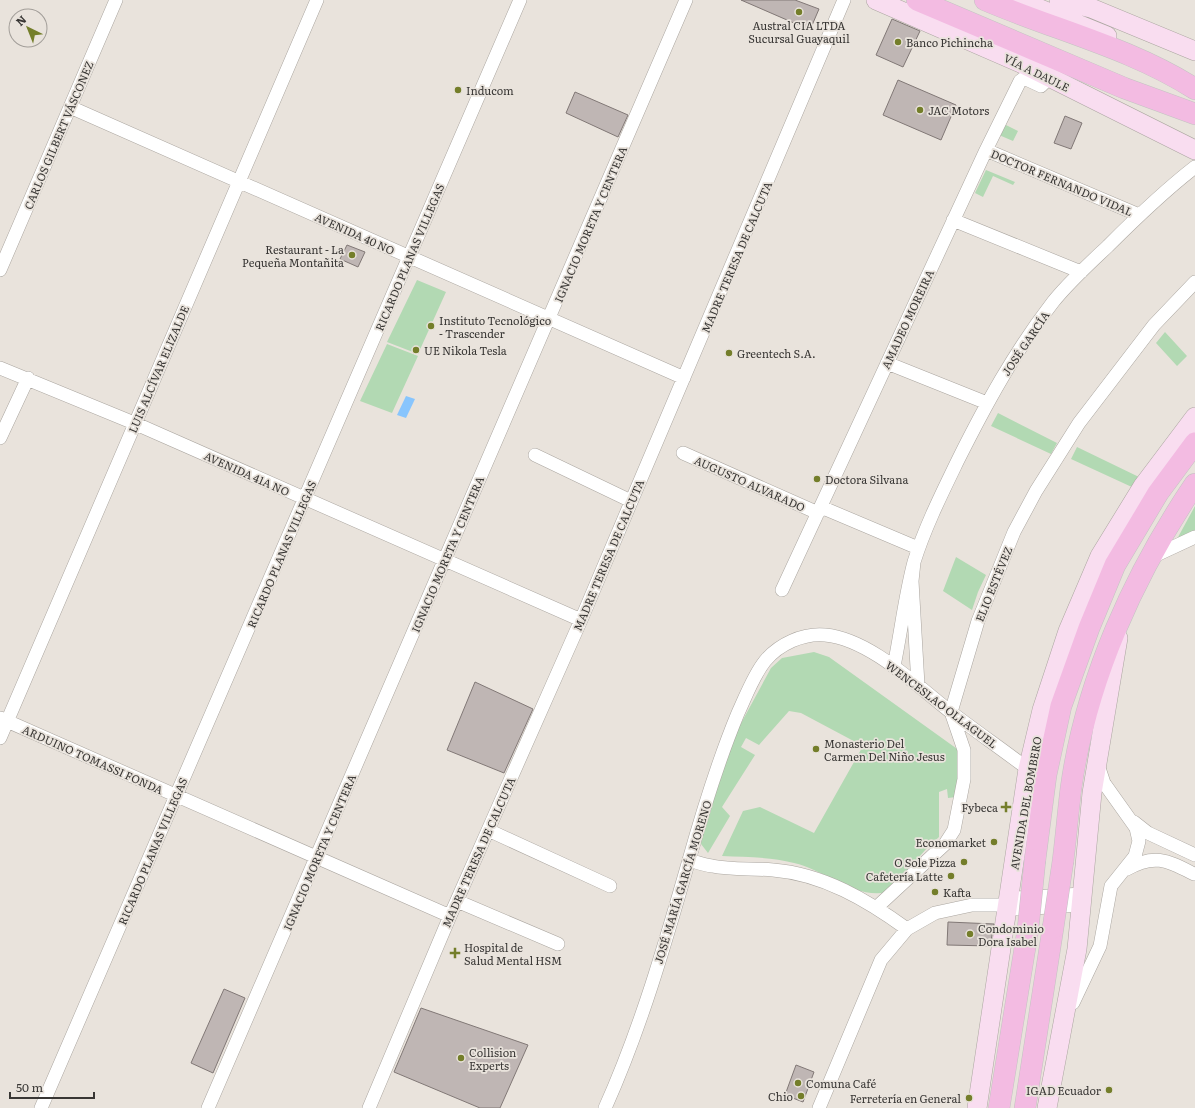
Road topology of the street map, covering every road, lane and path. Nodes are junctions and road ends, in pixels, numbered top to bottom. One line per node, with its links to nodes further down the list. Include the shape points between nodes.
1 (116, 0): 18 (street, CARLOS GILBERT VÁSCONEZ)
2 (317, 0): 24 (street, LUIS ALCÍVAR ELIZALDE)
3 (520, 0): 27 (street, RICARDO PLANAS VILLEGAS)
4 (686, 0): 31 (street, IGNACIO MORETA Y CENTERA)
5 (844, 0): 35 (street, MADRE TERESA DE CALCUTA)
6 (876, 0): 14 (main road, VÍA A DAULE)
7 (917, 0): 16 (main road, VÍA A DAULE)
8 (985, 0): 12 (main road)
9 (1058, 0): 11 (main road, via 1091,8)
10 (1030, 2): 12 (main road, via 1113,38)
11 (1195, 51)
12 (1133, 57): 13 (main road)
13 (1171, 74): 15 (main road); 17 (main road)
14 (1049, 78): 21 (street, AMADEO MOREIRA, via 1041,86 1024,78 1020,81); 22 (main road, VÍA A DAULE)
15 (1195, 79)
16 (1124, 88): 19 (main road, VÍA A DAULE); 20 (main road, VÍA A DAULE)
17 (1195, 90)
18 (70, 107): 24 (street, AVENIDA 40 NO); 28 (street, CARLOS GILBERT VÁSCONEZ)
19 (1195, 114)
20 (1195, 128)
21 (986, 150): 25 (street, DOCTOR FERNANDO VIDAL); 26 (street, AMADEO MOREIRA)
22 (1195, 150)
23 (1195, 167): 25 (street, JOSÉ GARCÍA)
24 (238, 181): 27 (street, AVENIDA 40 NO); 38 (street, LUIS ALCÍVAR ELIZALDE)
25 (1139, 215): 29 (street, JOSÉ GARCÍA)
26 (953, 220): 29 (street); 32 (street, AMADEO MOREIRA)
27 (410, 257): 31 (street, AVENIDA 40 NO); 44 (street, RICARDO PLANAS VILLEGAS)
28 (0, 270)
29 (1081, 272): 36 (street, JOSÉ GARCÍA, via 1054,301 1036,326)
30 (1195, 282): 58 (street, ELIO ESTÉVEZ, via 1135,349 1079,423 1036,491 1014,532 978,621)
31 (550, 319): 35 (street, AVENIDA 40 NO); 50 (street, IGNACIO MORETA Y CENTERA)
32 (887, 364): 36 (street); 46 (street, AMADEO MOREIRA)
33 (0, 368): 34 (street, AVENIDA 41A NO)
34 (28, 378): 38 (street, AVENIDA 41A NO); 39 (street)
35 (684, 378): 45 (street, MADRE TERESA DE CALCUTA)
36 (987, 403): 48 (street, JOSÉ GARCÍA)
37 (1195, 416): 62 (main road, AVENIDA DEL BOMBERO, via 1143,486 1100,556 1068,631 1042,710)
38 (134, 423): 44 (street, AVENIDA 41A NO); 59 (street, LUIS ALCÍVAR ELIZALDE)
39 (0, 438)
40 (1195, 443): 86 (main road, AVENIDA DEL BOMBERO, bridge, via 1158,493 1115,564 1061,706 1046,775 1028,929)
41 (683, 453): 46 (street, AUGUSTO ALVARADO)
42 (534, 455): 45 (street)
43 (1195, 484): 49 (main road)
44 (305, 498): 50 (street, AVENIDA 41A NO); 63 (street, RICARDO PLANAS VILLEGAS)
45 (631, 501): 54 (street, MADRE TERESA DE CALCUTA)
46 (819, 510): 48 (street, AUGUSTO ALVARADO); 52 (street, AMADEO MOREIRA)
47 (1195, 537): 49 (street)
48 (918, 548): 51 (street, JOSÉ GARCÍA)
49 (1151, 558): 53 (main road)
50 (445, 560): 54 (street, AVENIDA 41A NO); 67 (street, IGNACIO MORETA Y CENTERA)
51 (914, 562): 56 (street, JOSÉ GARCÍA); 57 (street, JOSÉ GARCÍA, via 912,582)
52 (782, 590)
53 (1121, 619): 61 (main road); 87 (main road, bridge, via 1093,691 1071,787 1063,861)
54 (581, 620): 65 (street, MADRE TERESA DE CALCUTA)
55 (766, 660): 56 (street, WENCESLAO OLLAGUEL, via 786,643 807,635 824,635 845,639); 68 (street, JOSÉ MARÍA GARCÍA MORENO, via 750,686 727,739 699,821)
56 (894, 666): 57 (street, WENCESLAO OLLAGUEL)
57 (918, 685): 58 (street, WENCESLAO OLLAGUEL)
58 (951, 712): 62 (street, WENCESLAO OLLAGUEL); 75 (street, via 964,750 964,779 954,830 945,844)
59 (3, 720): 60 (street, LUIS ALCÍVAR ELIZALDE); 63 (street, ARDUINO TOMASSI FONDA)
60 (0, 738)
61 (1097, 760): 64 (street, via 1104,783); 72 (main road)
62 (1028, 769): 74 (main road, AVENIDA DEL BOMBERO)
63 (176, 796): 67 (street, ARDUINO TOMASSI FONDA); 80 (street, RICARDO PLANAS VILLEGAS)
64 (1131, 820): 66 (street, via 1148,833); 69 (street, via 1139,841 1135,856)
65 (488, 830): 71 (street); 73 (street, MADRE TERESA DE CALCUTA)
66 (1195, 855)
67 (316, 857): 76 (street, ARDUINO TOMASSI FONDA); 81 (street, IGNACIO MORETA Y CENTERA)
68 (689, 860): 75 (street, via 713,867 799,874 837,886); 83 (street, JOSÉ MARÍA GARCÍA MORENO, via 651,987 625,1063)
69 (1122, 872): 70 (street, via 1144,861 1162,859); 79 (street, via 1111,886 1108,895 1100,946)
70 (1194, 874)
71 (610, 886)
72 (1082, 900): 74 (street, via 1016,898); 79 (main road, via 1077,949)
73 (457, 901): 76 (street, MADRE TERESA DE CALCUTA); 78 (street)
74 (1007, 905): 77 (street, via 972,905 935,913); 85 (main road, AVENIDA DEL BOMBERO)
75 (877, 907): 77 (street)
76 (450, 916): 82 (street, MADRE TERESA DE CALCUTA)
77 (907, 929): 84 (street, via 881,960)
78 (558, 944)
79 (1064, 1021): 88 (main road)
80 (41, 1108)
81 (208, 1108)
82 (369, 1108)
83 (605, 1108)
84 (819, 1108)
85 (977, 1108)
86 (999, 1108)
87 (1025, 1108)
88 (1047, 1108)

